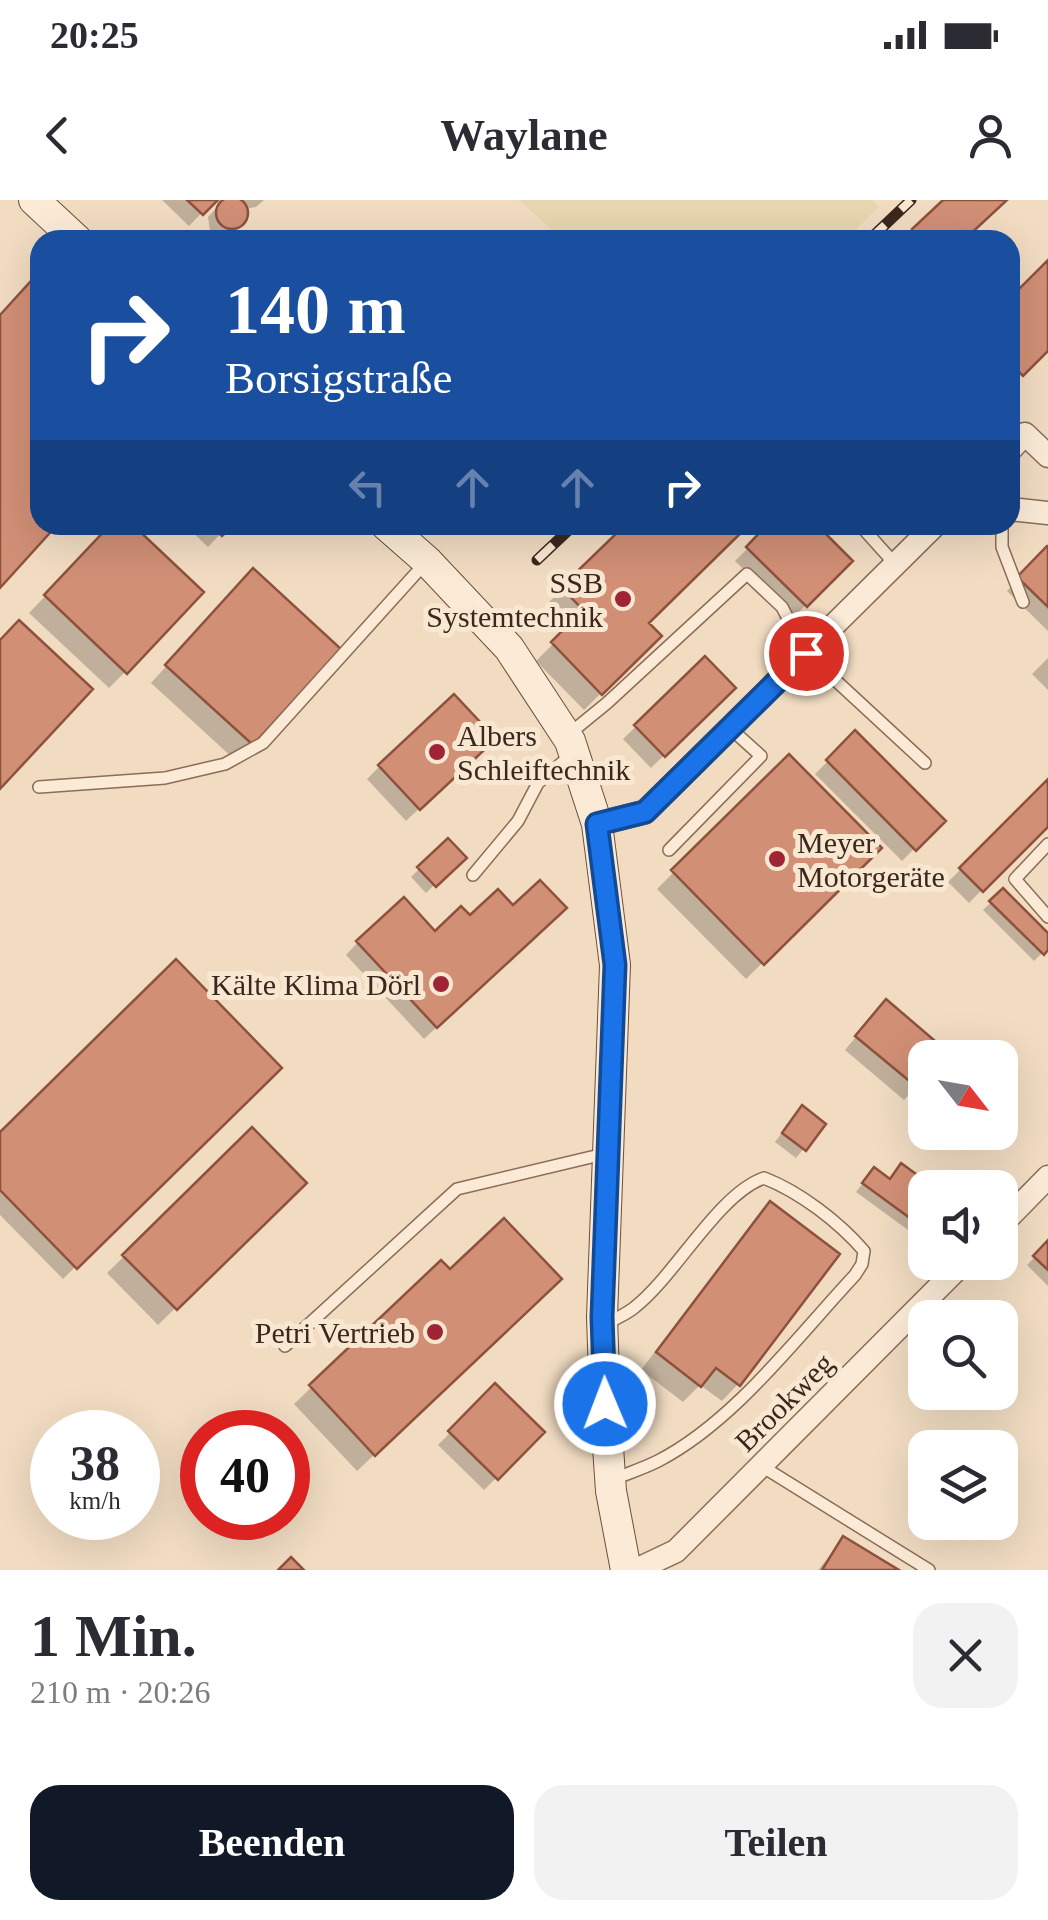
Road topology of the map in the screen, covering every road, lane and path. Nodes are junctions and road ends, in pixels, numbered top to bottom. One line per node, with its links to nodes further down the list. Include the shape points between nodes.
1 (34, 200): 2 (street)
2 (66, 230)
3 (1020, 439): 4 (street, via 1025,434)
4 (1045, 448)
5 (1020, 510): 6 (street)
6 (1048, 513)
7 (397, 535): 11 (street)
8 (869, 535): 12 (lane)
9 (925, 535): 12 (street)
10 (1002, 535): 13 (lane)
11 (427, 561): 16 (street, via 509,648); 18 (lane, via 264,743 225,764 164,778)
12 (895, 564): 14 (street)
13 (1023, 602)
14 (806, 653): 15 (street); 16 (lane, via 782,607 746,574); 17 (lane)
15 (730, 728): 19 (street, via 645,812); 21 (lane, via 761,756)
16 (570, 745): 19 (street); 22 (lane)
17 (925, 763)
18 (39, 787)
19 (597, 824): 24 (street, via 615,965)
20 (1048, 844): 23 (lane, via 1016,880)
21 (669, 850)
22 (473, 875)
23 (1048, 917)
24 (608, 1153): 28 (street); 29 (lane, via 457,1189)
25 (1048, 1177): 26 (street)
26 (1018, 1208)
27 (946, 1280): 30 (street, Brookweg)
28 (603, 1326): 31 (street); 31 (lane, via 636,1306 752,1182 764,1178 782,1184 864,1252 855,1275 736,1402 659,1460)
29 (285, 1346)
30 (763, 1466): 33 (street, Brookweg, via 676,1551); 34 (lane)
31 (610, 1480): 32 (street)
32 (626, 1570)
33 (636, 1570)
34 (928, 1570)

